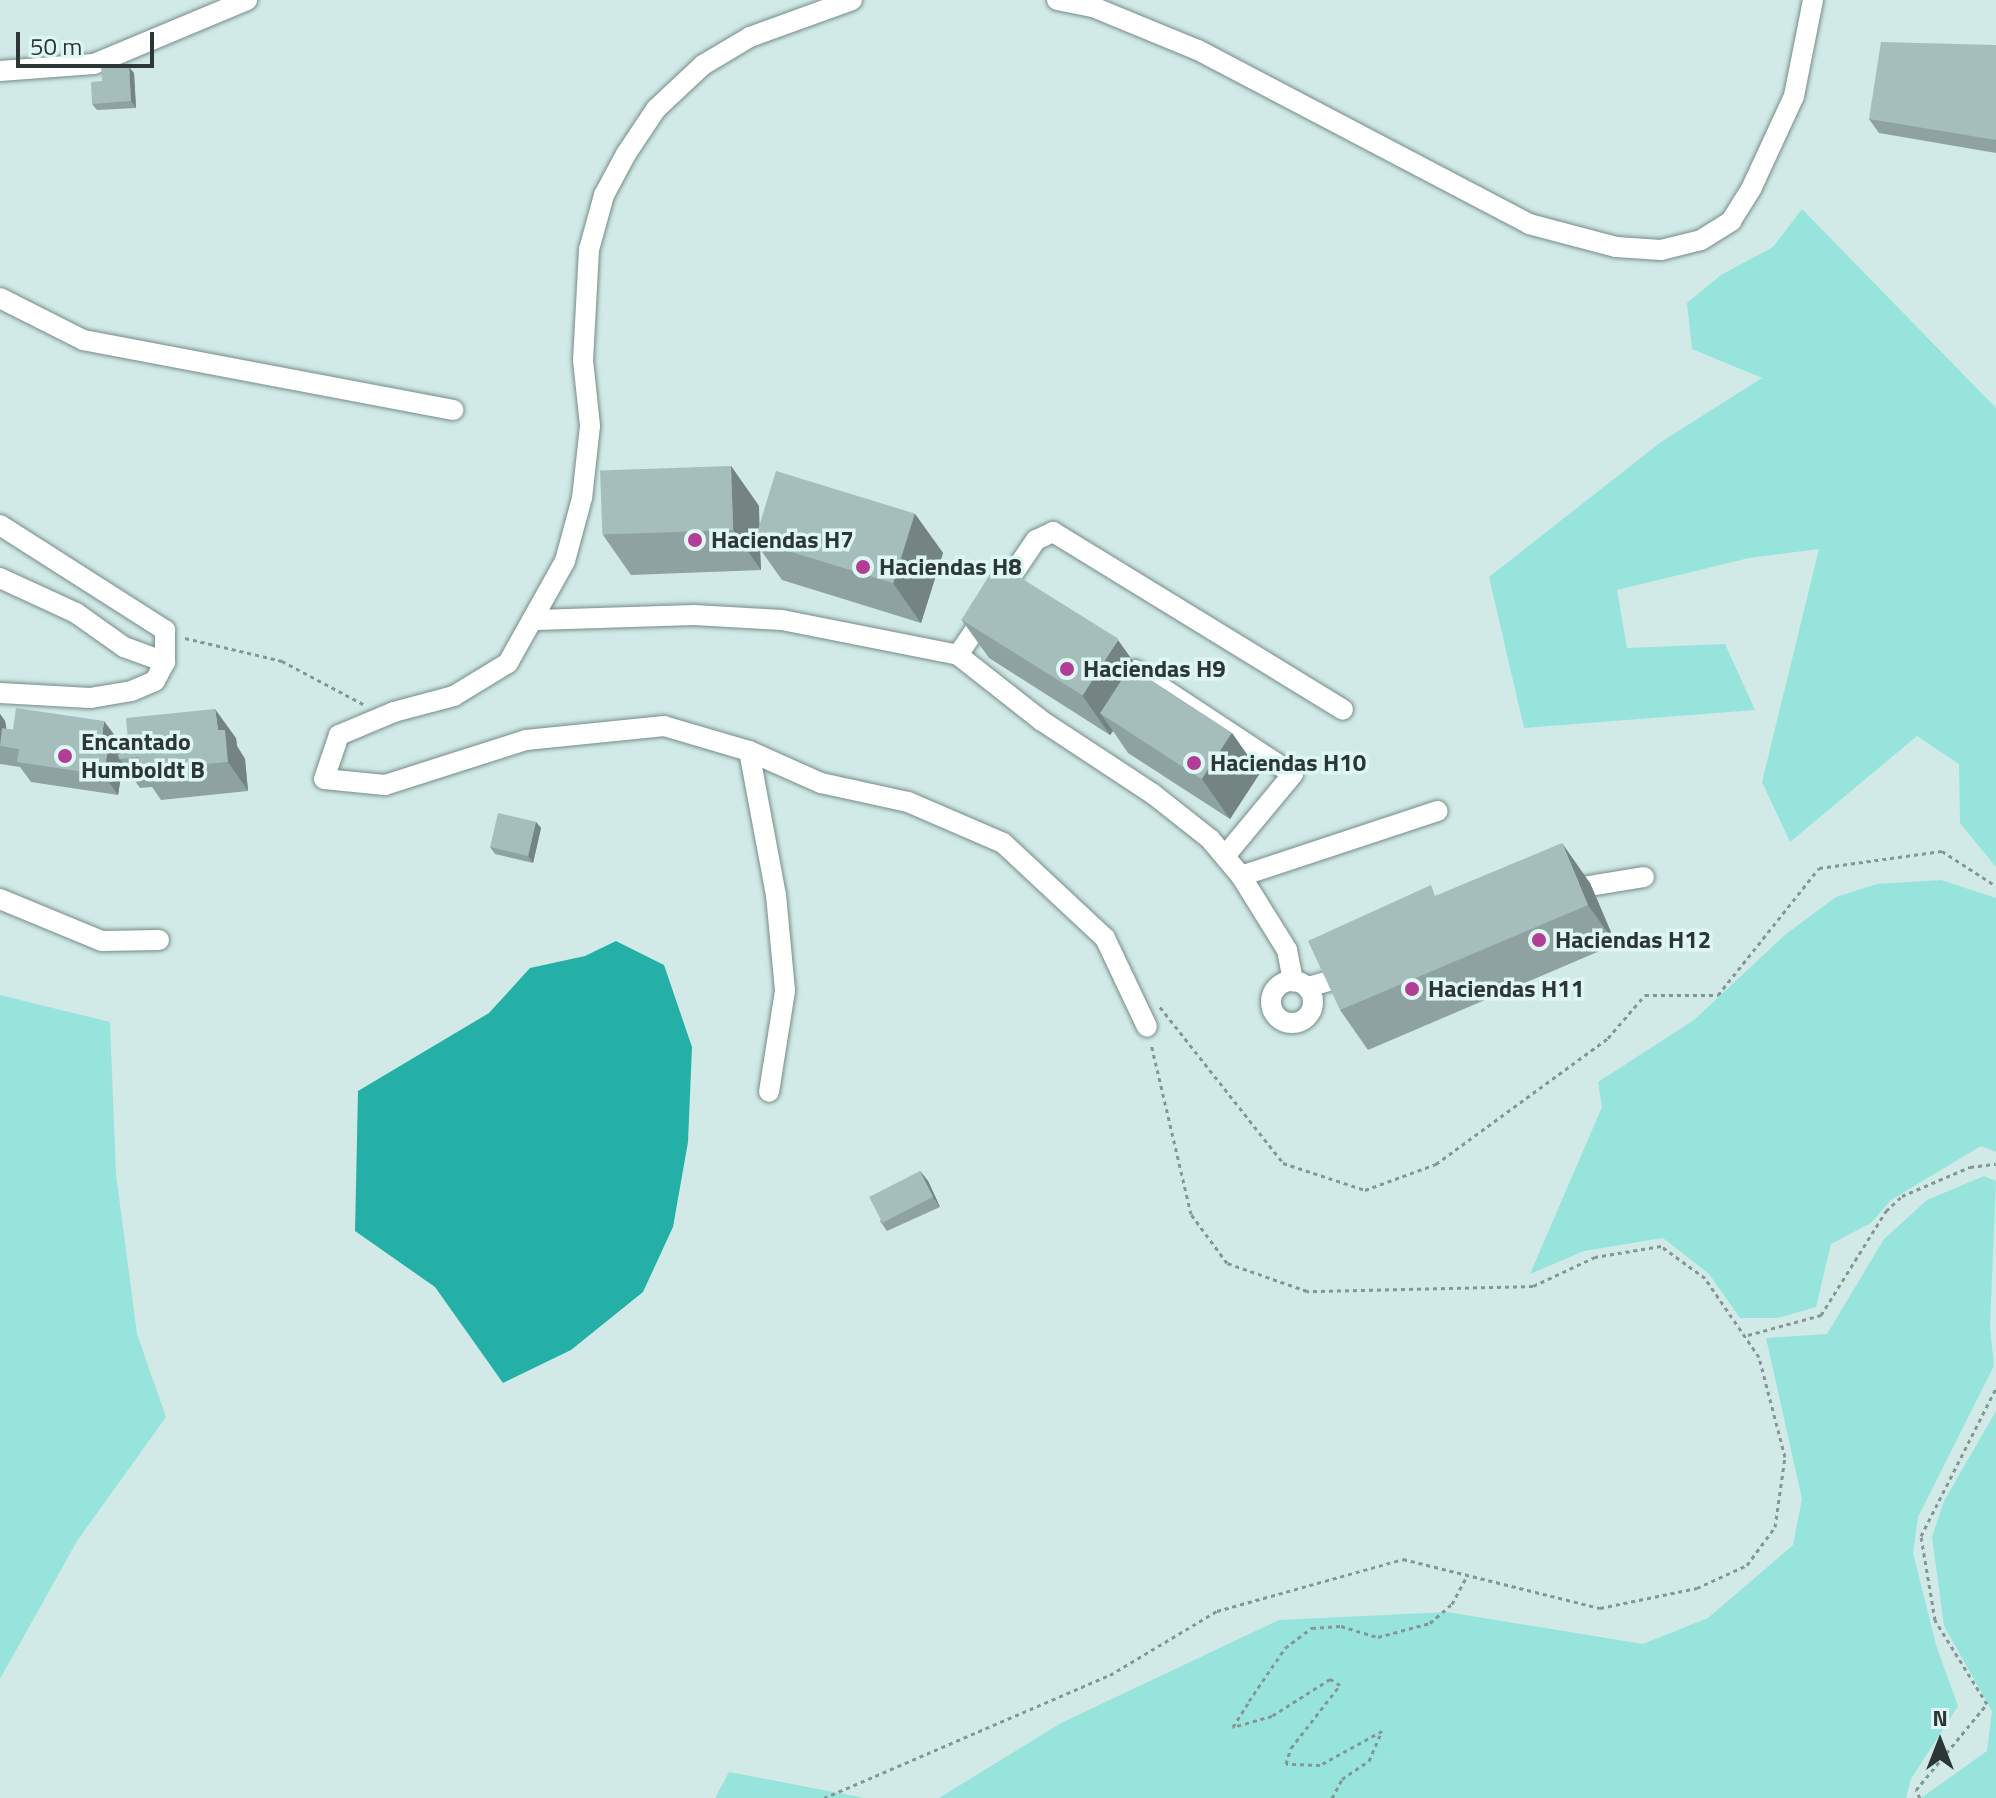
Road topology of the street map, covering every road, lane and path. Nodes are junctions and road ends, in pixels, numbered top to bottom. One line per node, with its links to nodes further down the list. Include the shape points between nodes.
1 (247, 0): 5 (street, via 94,64)
2 (852, 0): 10 (street, via 797,16 703,65 656,109 604,195 589,250 585,300 583,360 590,426 582,498 565,561)
3 (1057, 0): 4 (street, via 1093,7 1198,50 1529,224 1616,247 1661,250 1701,240 1731,221 1752,187 1794,96)
4 (1813, 0)
5 (0, 71)
6 (0, 298): 7 (street, via 83,340)
7 (453, 410)
8 (0, 525): 11 (street)
9 (0, 578): 14 (street, via 76,613 124,647)
10 (536, 620): 13 (street, via 694,615 782,620); 17 (street, via 508,663 454,696)
11 (165, 630): 14 (street); 17 (path, via 207,647 282,661 366,706)
12 (1115, 654): 20 (street, via 1293,774)
13 (958, 655): 16 (street, via 1036,540 1053,532); 20 (street, via 1042,721 1153,794)
14 (165, 662): 15 (street, via 155,681 132,691 90,698)
15 (0, 693)
16 (1343, 710)
17 (394, 712): 18 (street, via 339,735 324,779 385,785 526,740 664,726)
18 (749, 751): 29 (street, via 821,783 908,802 1003,843 1105,938); 30 (street, via 776,895 785,991)
19 (1438, 811): 21 (street)
20 (1225, 856): 21 (street)
21 (1241, 876): 27 (street, via 1287,950 1300,984)
22 (1644, 877): 24 (street, via 1590,883)
23 (1996, 886): 28 (path, via 1942,851 1819,868 1718,995 1645,995 1608,1038 1436,1164 1365,1190 1283,1163)
24 (1539, 898)
25 (0, 899): 26 (street, via 102,941)
26 (159, 940)
27 (1376, 962)
28 (1155, 1001)
29 (1147, 1027): 32 (path, via 1191,1214 1227,1263 1307,1291 1533,1286 1595,1257 1661,1246 1705,1278)
30 (769, 1092)
31 (1996, 1164): 32 (path, via 1970,1167 1902,1196 1886,1211 1821,1315)
32 (1747, 1335): 34 (path, via 1759,1357 1785,1457 1775,1527 1747,1565 1697,1588 1600,1608)
33 (1996, 1388): 37 (path, via 1921,1536 1935,1620 1987,1704 1916,1790)
34 (1467, 1576): 35 (path, via 1403,1559 1217,1611 1110,1675); 36 (path, via 1452,1604 1430,1623 1378,1637 1341,1626 1312,1628 1285,1648 1233,1727 1272,1716 1330,1679 1340,1685 1291,1748 1286,1764 1320,1765 1382,1731 1369,1761 1342,1779)
35 (824, 1798)
36 (1332, 1798)
37 (1920, 1798)

